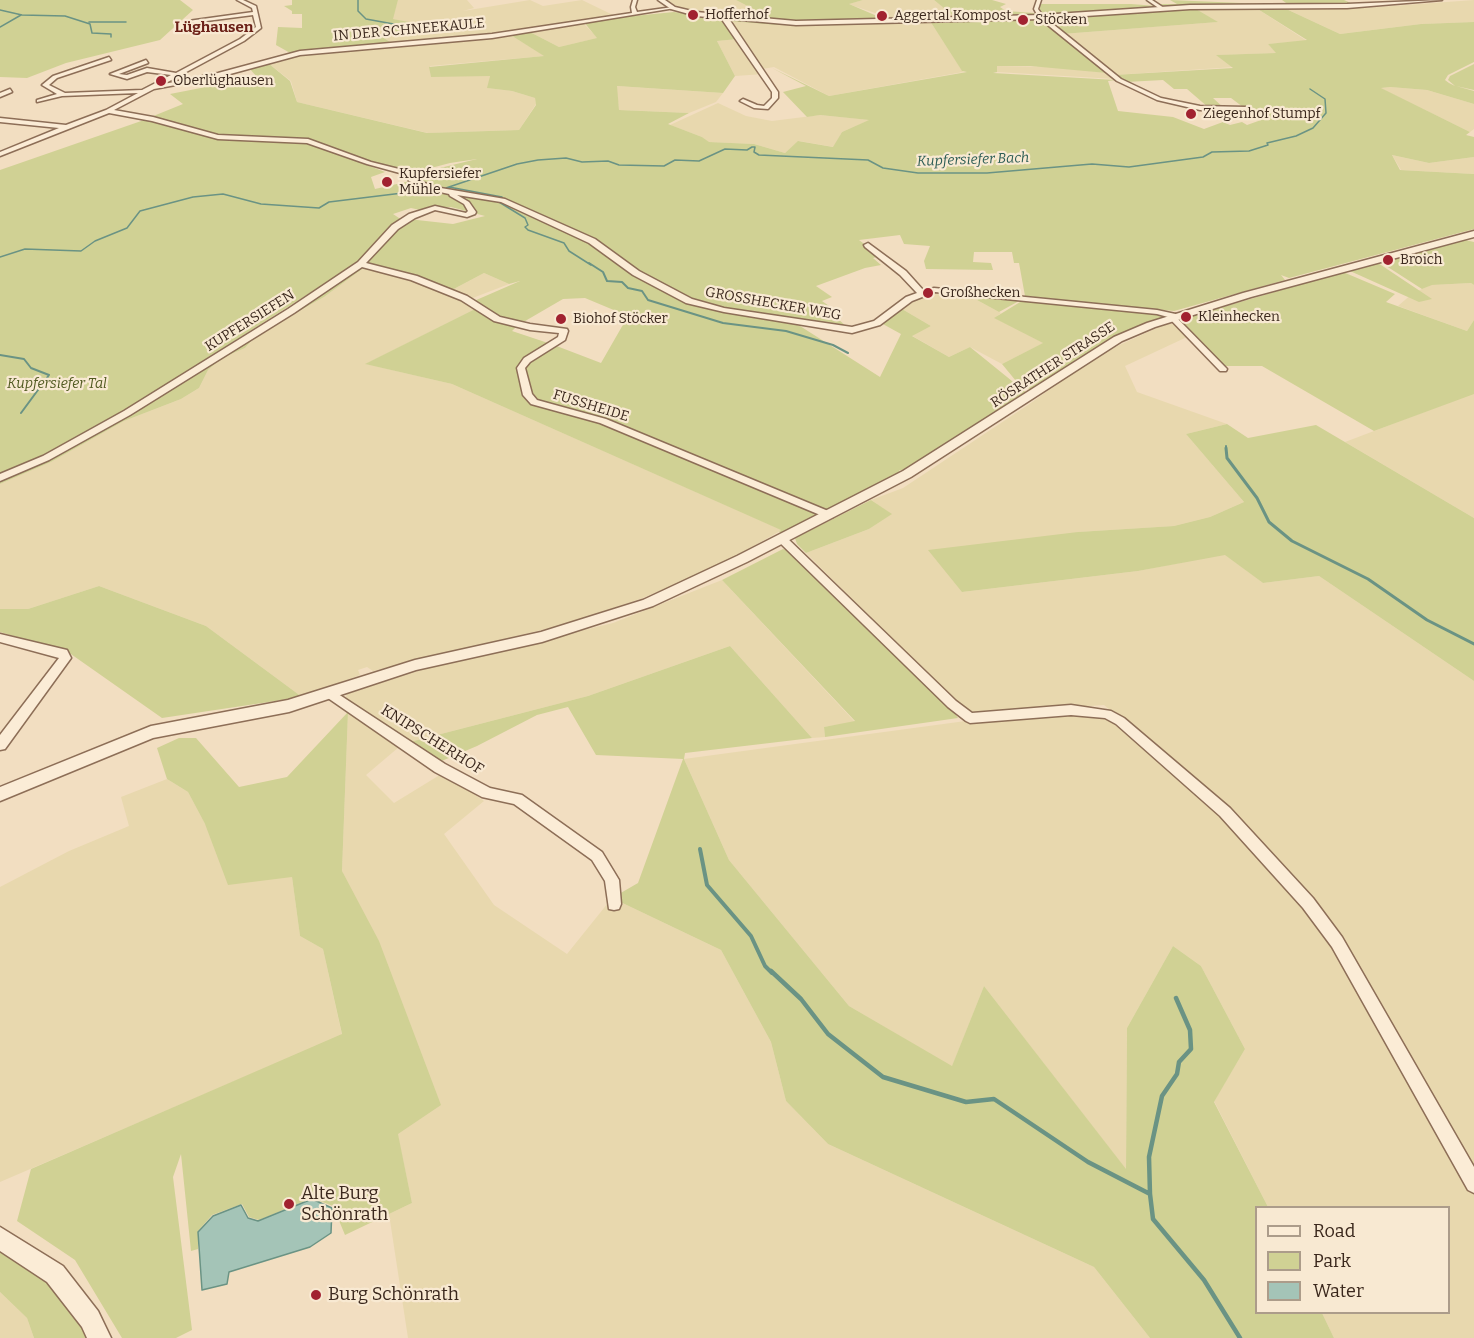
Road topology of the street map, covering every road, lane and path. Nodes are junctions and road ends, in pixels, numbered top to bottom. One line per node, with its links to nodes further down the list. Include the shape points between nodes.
1 (239, 0): 9 (street, via 252,5)
2 (635, 0): 10 (street)
3 (661, 0): 7 (street)
4 (1039, 0): 11 (street, via 1036,9)
5 (1149, 0): 8 (street)
6 (1439, 0): 8 (street, via 1347,6)
7 (673, 8): 10 (street, IN DER SCHNEEKAULE); 12 (street)
8 (1162, 8): 11 (street)
9 (256, 13): 13 (street); 16 (street, via 256,30)
10 (635, 13): 17 (street, IN DER SCHNEEKAULE, via 492,36 300,53)
11 (1041, 17): 12 (street, via 796,23); 23 (street, via 1117,79 1157,98 1200,108)
12 (727, 18): 22 (street, via 776,95 763,109)
13 (190, 21)
14 (109, 59): 20 (street, via 50,79 46,87)
15 (143, 64): 16 (street, via 113,74 127,77 149,70)
16 (175, 74): 17 (street)
17 (147, 89): 20 (street); 24 (street)
18 (10, 91): 19 (street)
19 (0, 95)
20 (60, 95): 21 (street)
21 (39, 101)
22 (743, 101)
23 (1246, 109)
24 (108, 111): 26 (street); 28 (street, GROSSHECKER WEG, via 218,137 323,144 369,164 405,172 411,180)
25 (0, 120): 26 (street)
26 (69, 128): 27 (street)
27 (0, 154)
28 (443, 191): 31 (street, KUPFERSIEFEN, via 467,203 472,212 467,215 435,208 412,216 395,227); 32 (street, GROSSHECKER WEG, via 508,201 592,241 659,286 710,307 852,330 877,323)
29 (1472, 237): 33 (street, RÖSRATHER STRASSE, via 1277,286)
30 (868, 245): 32 (street)
31 (361, 264): 35 (street, KUPFERSIEFEN, via 155,397 46,458); 36 (street, FUSSHEIDE, via 458,295 497,319 564,331 562,338 521,368 528,395 534,402 603,421)
32 (922, 294): 33 (street, GROSSHECKER WEG, via 934,290 1025,298 1157,312)
33 (1174, 319): 34 (street); 36 (street, RÖSRATHER STRASSE, via 1118,339 940,455)
34 (1223, 369)
35 (0, 478)
36 (829, 515): 37 (street, RÖSRATHER STRASSE)
37 (782, 539): 39 (street, RÖSRATHER STRASSE, via 690,585 614,615 542,637 415,665); 43 (street, via 970,718 1071,710 1107,714 1225,812 1332,934)
38 (3, 638): 40 (street, via 63,653 65,658)
39 (329, 693): 41 (street, RÖSRATHER STRASSE, via 265,712 170,727 137,737); 42 (street, KNIPSCHERHOF, via 440,768 487,793 517,799 597,856 612,880)
40 (0, 746)
41 (0, 794)
42 (614, 904)
43 (1474, 1184)
44 (0, 1238): 45 (street, via 55,1274 90,1319)
45 (99, 1338)

